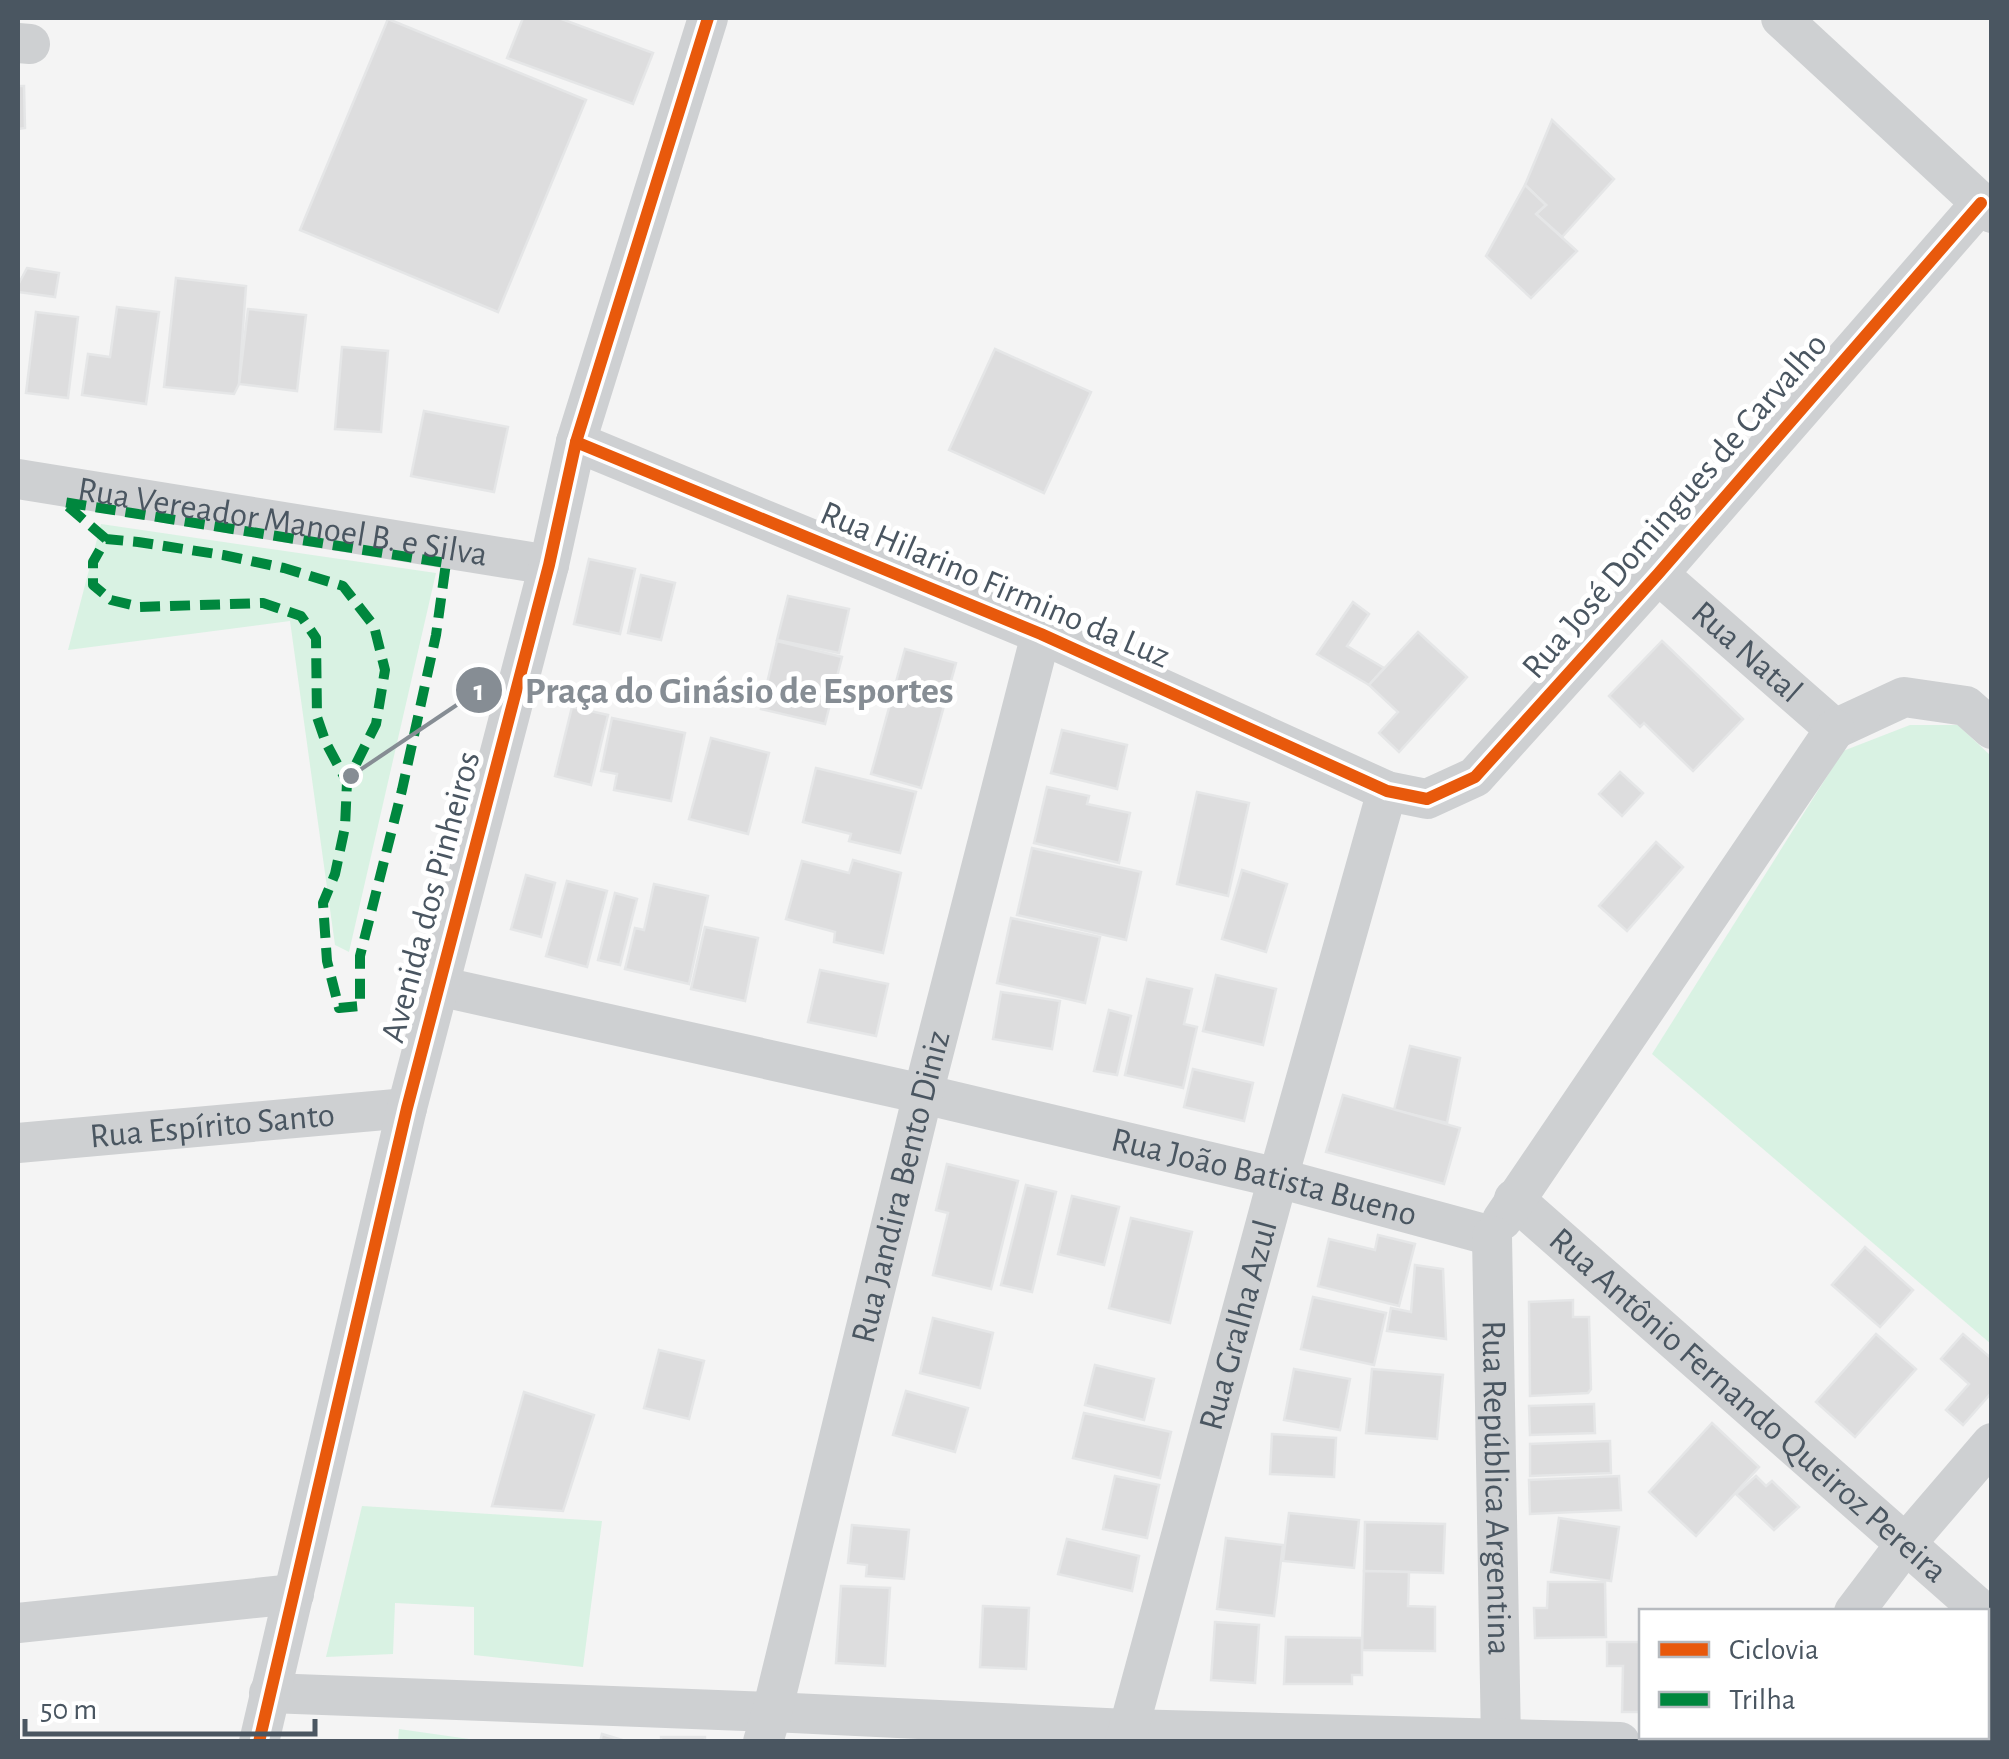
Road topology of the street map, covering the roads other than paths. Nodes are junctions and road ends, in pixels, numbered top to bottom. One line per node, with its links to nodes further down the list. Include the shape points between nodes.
1 (708, 18): 4 (street, Avenida dos Pinheiros)
2 (1781, 18): 3 (street)
3 (1986, 208): 7 (street, Rua José Domingues de Carvalho)
4 (576, 442): 6 (street, Avenida dos Pinheiros); 8 (street, Rua Hilarino Firmino da Luz)
5 (18, 479): 6 (street, Rua Vereador Manoel B. e Silva)
6 (549, 564): 12 (street, Avenida dos Pinheiros)
7 (1658, 574): 9 (street, Rua Natal); 11 (street, Rua José Domingues de Carvalho, via 1474,777 1427,799)
8 (1042, 634): 11 (street, Rua Hilarino Firmino da Luz); 13 (street, Rua Jandira Bento Diniz)
9 (1835, 729): 10 (street, via 1904,697 1966,706); 17 (street)
10 (1992, 729)
11 (1387, 790): 16 (street, Rua Gralha Azul)
12 (438, 986): 13 (street, Rua João Batista Bueno); 14 (street, Avenida dos Pinheiros)
13 (923, 1094): 16 (street, Rua João Batista Bueno); 26 (street, Rua Jandira Bento Diniz)
14 (407, 1108): 15 (street, Rua Espírito Santo); 21 (street, Avenida dos Pinheiros)
15 (18, 1143)
16 (1278, 1178): 18 (street, Rua João Batista Bueno); 27 (street, Rua Gralha Azul)
17 (1514, 1199): 18 (street); 20 (street, Rua Antônio Fernando Queiroz Pereira)
18 (1492, 1236): 28 (street, Rua República Argentina)
19 (1992, 1443): 20 (street)
20 (1907, 1542): 22 (street); 23 (street, Rua Antônio Fernando Queiroz Pereira)
21 (294, 1594): 24 (street); 25 (street, Avenida dos Pinheiros)
22 (1856, 1609)
23 (1980, 1609)
24 (18, 1622)
25 (268, 1692): 26 (street); 29 (street, Avenida dos Pinheiros)
26 (768, 1727): 27 (street)
27 (1126, 1735): 28 (street)
28 (1501, 1739): 30 (street)
29 (259, 1742)
30 (1620, 1742)

